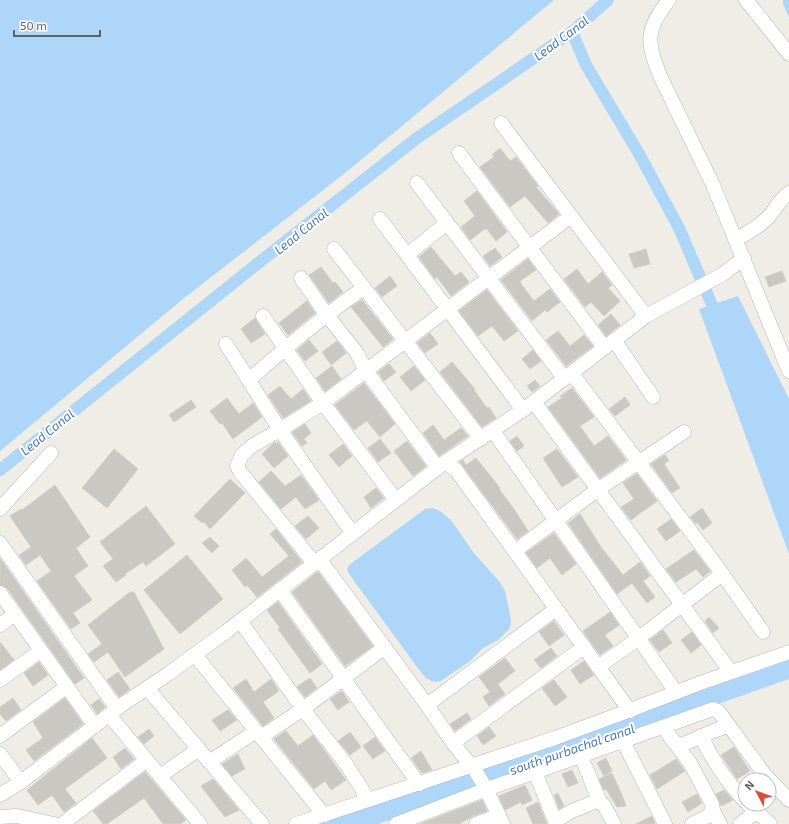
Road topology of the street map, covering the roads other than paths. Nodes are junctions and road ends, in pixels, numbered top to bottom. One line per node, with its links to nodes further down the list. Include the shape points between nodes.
1 (669, 0): 11 (street, via 652,25 651,42 655,62)
2 (746, 0): 3 (street)
3 (789, 54)
4 (501, 124): 8 (street)
5 (459, 153): 12 (street)
6 (417, 183): 10 (street)
7 (789, 193): 11 (street, via 780,200 763,223)
8 (571, 216): 12 (street); 22 (street)
9 (380, 219): 14 (street)
10 (446, 223): 14 (street); 17 (street)
11 (737, 239): 15 (street)
12 (529, 248): 17 (street); 26 (street)
13 (334, 249): 18 (street)
14 (407, 255): 19 (street)
15 (744, 258): 22 (street, via 723,274); 24 (street)
16 (301, 278): 20 (street)
17 (488, 278): 19 (street); 30 (street)
18 (364, 288): 20 (street); 23 (street)
19 (448, 310): 23 (street); 34 (street)
20 (326, 314): 27 (street); 28 (street, via 357,353)
21 (263, 316): 27 (street)
22 (646, 316): 26 (street)
23 (406, 341): 28 (street); 38 (street)
24 (784, 341): 29 (street)
25 (226, 344): 31 (street)
26 (609, 344): 30 (street); 32 (street)
27 (285, 348): 31 (street); 33 (street)
28 (366, 371): 33 (street); 41 (street)
29 (789, 371)
30 (568, 376): 34 (street); 40 (street, via 579,383)
31 (249, 380): 35 (street)
32 (653, 397)
33 (323, 403): 35 (street); 43 (street)
34 (528, 406): 36 (street); 42 (street)
35 (280, 430): 46 (street); 49 (street, via 252,446 242,455 237,466)
36 (493, 431): 38 (street); 45 (street)
37 (684, 432): 40 (street)
38 (481, 439): 41 (street)
39 (51, 453): 44 (street)
40 (638, 462): 42 (street); 50 (street)
41 (441, 465): 43 (street); 48 (street, via 456,470)
42 (597, 490): 45 (street); 53 (street)
43 (396, 500): 46 (street)
44 (0, 509)
45 (556, 521): 48 (street); 59 (street)
46 (353, 534): 49 (street)
47 (0, 543): 75 (street)
48 (515, 551): 54 (street)
49 (318, 562): 51 (street); 60 (street)
50 (722, 574): 53 (street); 58 (street)
51 (280, 590): 56 (street); 67 (street)
52 (0, 593): 55 (street)
53 (681, 605): 59 (street); 66 (street)
54 (556, 609): 61 (street); 72 (street)
55 (15, 614): 57 (street); 62 (street)
56 (240, 621): 64 (street); 73 (street)
57 (0, 625)
58 (763, 632)
59 (639, 638): 65 (street); 71 (street)
60 (385, 647): 67 (street); 72 (street)
61 (584, 648): 65 (street); 83 (street)
62 (40, 651): 68 (street); 69 (street)
63 (789, 652): 66 (street)
64 (195, 655): 70 (street); 79 (street)
65 (598, 667): 74 (street)
66 (731, 672): 71 (street)
67 (344, 678): 73 (street); 94 (street)
68 (0, 680)
69 (66, 687): 77 (street); 80 (street)
70 (147, 688): 75 (street); 85 (street)
71 (676, 692): 74 (street)
72 (427, 705): 83 (street)
73 (303, 709): 79 (street); 98 (street, via 346,764)
74 (630, 711): 90 (street)
75 (113, 712): 77 (street); 88 (street)
76 (728, 725): 78 (street, via 718,711 713,709); 81 (street); 100 (street, via 765,775)
77 (94, 726): 93 (street)
78 (663, 727): 82 (street); 84 (street)
79 (259, 734): 89 (street); 104 (street)
80 (0, 736)
81 (701, 736): 84 (street); 96 (street, via 723,774)
82 (623, 741): 87 (street); 116 (street)
83 (453, 743): 90 (street)
84 (679, 746): 101 (street, via 699,779)
85 (199, 749): 89 (street); 92 (street)
86 (0, 754): 93 (street)
87 (581, 756): 91 (street); 99 (street)
88 (147, 760): 92 (street); 109 (street)
89 (209, 762): 111 (street)
90 (474, 768): 94 (street); 95 (street)
91 (535, 772): 95 (street); 107 (street)
92 (160, 776): 110 (street)
93 (20, 782): 97 (street)
94 (419, 784): 98 (street)
95 (486, 787): 106 (street); 113 (street)
96 (737, 791)
97 (0, 795)
98 (367, 800): 104 (street)
99 (599, 800): 107 (street, via 572,811); 115 (street)
100 (789, 800)
101 (713, 811): 117 (street); 118 (street)
102 (749, 812): 119 (street)
103 (756, 812): 120 (street)
104 (324, 815): 112 (street)
105 (0, 816): 108 (street, via 17,816)
106 (501, 820): 114 (street)
107 (556, 822)
108 (54, 824)
109 (62, 824)
110 (200, 824)
111 (262, 824)
112 (296, 824)
113 (396, 824)
114 (476, 824)
115 (614, 824)
116 (665, 824)
117 (692, 824)
118 (720, 824)
119 (740, 824)
120 (770, 824)

